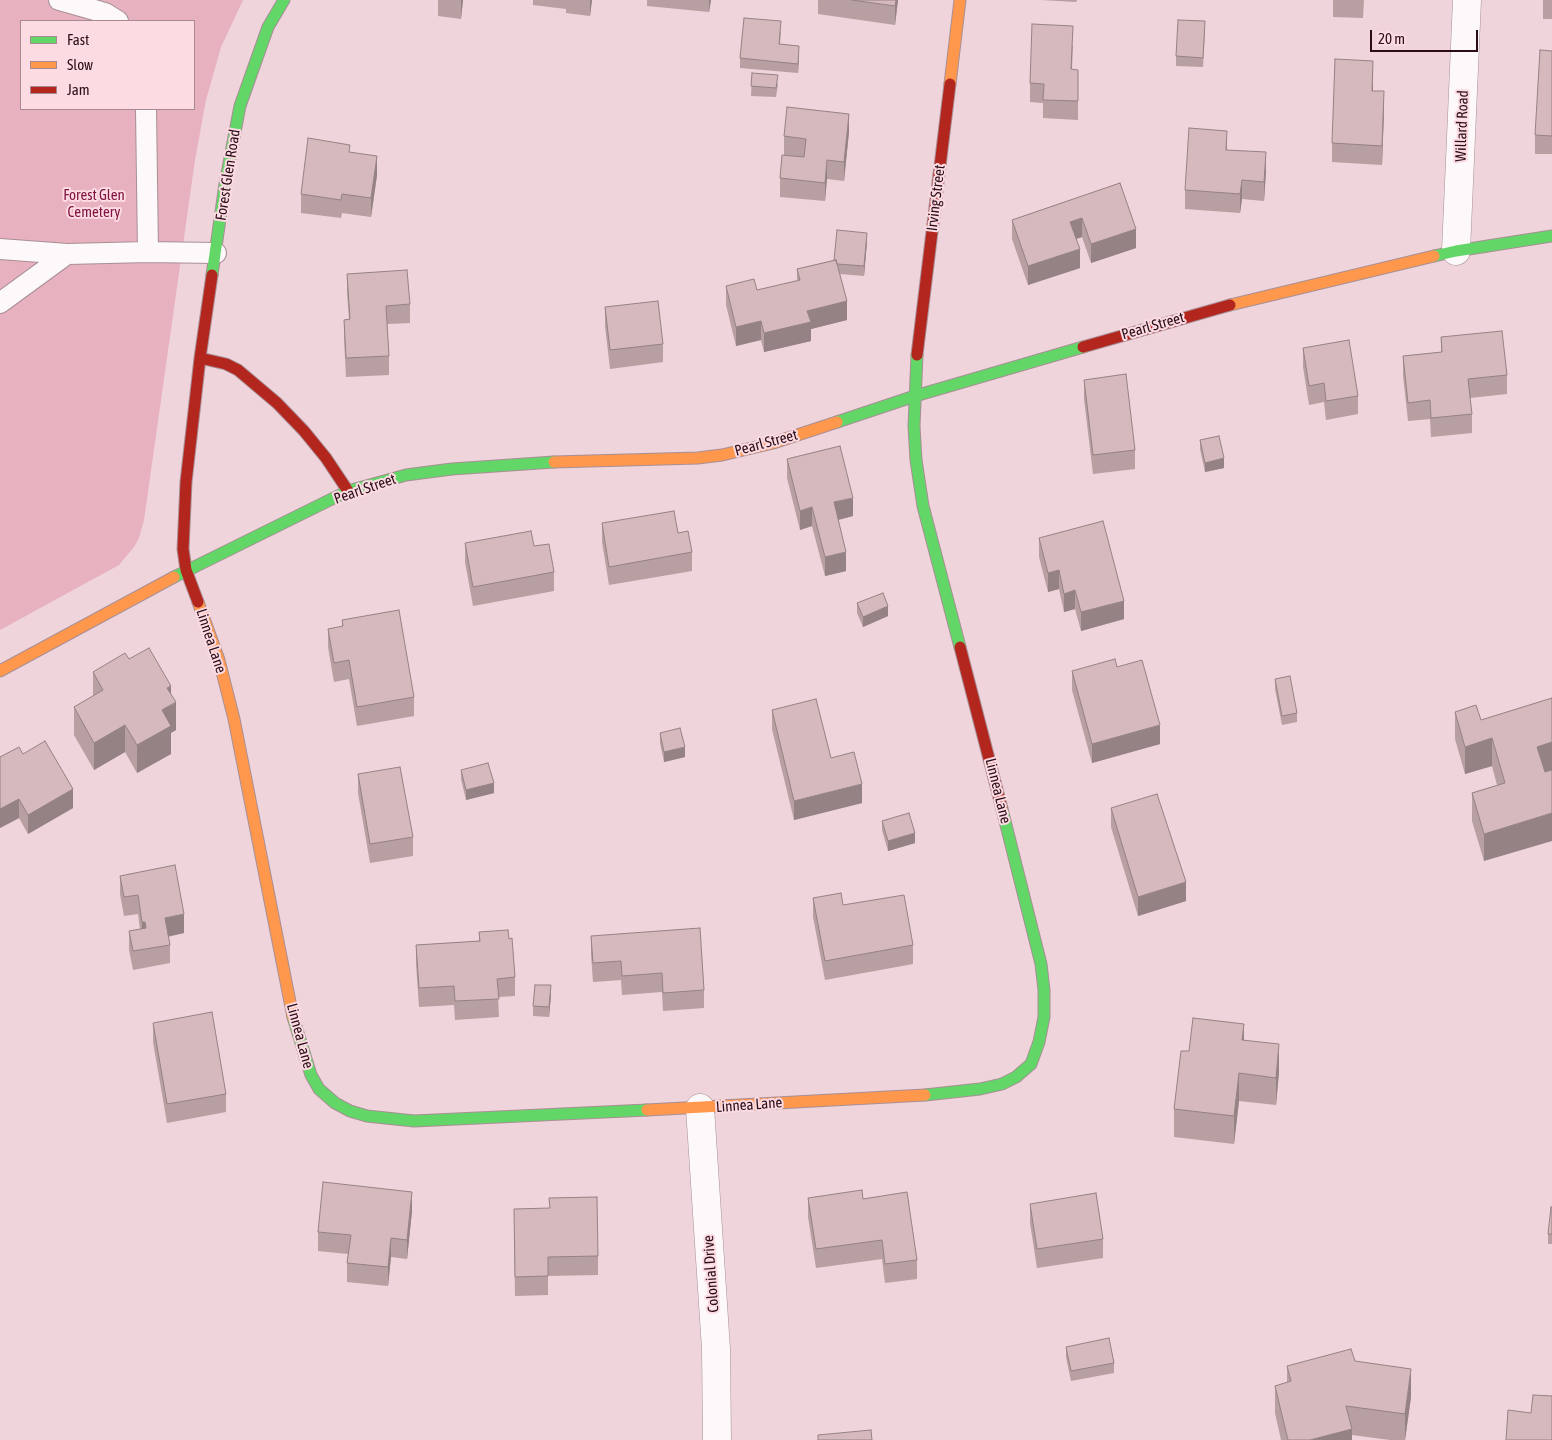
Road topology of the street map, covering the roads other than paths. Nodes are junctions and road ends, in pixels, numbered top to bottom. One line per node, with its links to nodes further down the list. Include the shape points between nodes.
1 (59, 0): 5 (lane, via 105,12)
2 (284, 0): 11 (street, Forest Glen Road, via 268,27 240,106)
3 (960, 0): 15 (street, Irving Street, via 917,352)
4 (1467, 0): 9 (street, Willard Road)
5 (117, 20)
6 (146, 110): 10 (lane)
7 (1552, 236): 9 (street, Pearl Street)
8 (0, 249): 12 (lane)
9 (1456, 251): 15 (street, Pearl Street, via 1174,320)
10 (148, 252): 11 (lane); 12 (lane)
11 (216, 253): 14 (street, Forest Glen Road)
12 (67, 254): 13 (lane)
13 (0, 303)
14 (200, 358): 16 (street, via 238,370 277,403 326,458); 17 (street, Forest Glen Road, via 183,527)
15 (915, 396): 16 (street, Pearl Street, via 773,443 722,455 452,469 406,475); 19 (street, Linnea Lane, via 914,434 923,506 1041,964 1044,1017 1039,1042 1031,1064 1016,1077 980,1089)
16 (348, 491): 17 (street, Pearl Street)
17 (186, 570): 18 (street, Pearl Street); 19 (street, Linnea Lane, via 221,669 236,728 295,1026 311,1075 320,1089 335,1103 367,1116 414,1121)
18 (0, 671)
19 (700, 1108): 20 (street, Colonial Drive, via 716,1349)
20 (718, 1440)

